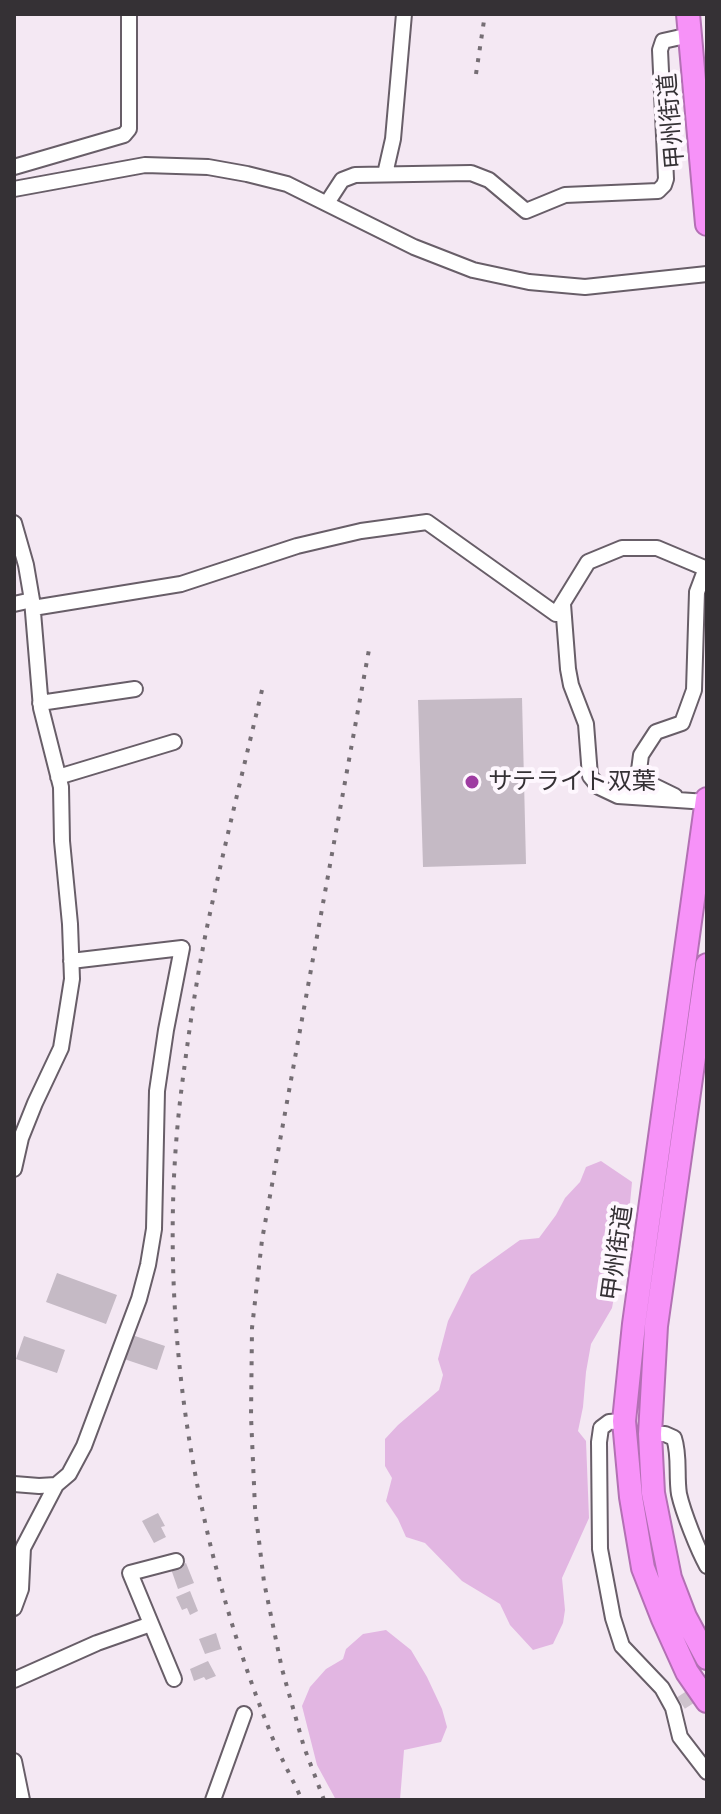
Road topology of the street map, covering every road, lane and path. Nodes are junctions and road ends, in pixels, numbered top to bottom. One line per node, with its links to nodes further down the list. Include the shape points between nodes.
1 (129, 14): 4 (street, via 129,129 124,135)
2 (404, 14): 5 (street)
3 (689, 24): 5 (street, via 663,41 660,50 666,179 658,191 565,195 526,211 489,180 471,173); 8 (highway, 甲州街道)
4 (14, 167)
5 (385, 174): 7 (street, via 342,180)
6 (14, 189): 7 (street, via 145,165 208,167 287,184)
7 (327, 203): 9 (street, via 414,247 473,270 529,282 585,287)
8 (707, 224)
9 (707, 274)
10 (14, 523): 13 (street)
11 (707, 568): 14 (street, via 657,548 622,548 588,562); 19 (street, via 697,592 694,690 682,723 656,732 641,755 638,778)
12 (14, 604): 13 (street)
13 (33, 604): 14 (street, via 181,584 297,546 427,522 556,614); 16 (street)
14 (563, 604): 19 (street, via 568,669 586,724 590,776 618,796)
15 (135, 689): 16 (street)
16 (40, 703): 18 (street)
17 (174, 742): 18 (street)
18 (58, 777): 21 (street)
19 (683, 800): 20 (street)
20 (707, 801): 25 (highway, 甲州街道)
21 (71, 961): 23 (street, via 61,1048); 28 (street, via 182,948 157,1091 154,1229 148,1265 84,1446 69,1474)
22 (707, 965): 26 (highway, 甲州街道, via 656,1326)
23 (19, 1128): 24 (street)
24 (14, 1169)
25 (624, 1421): 36 (highway, 甲州街道, via 643,1568 687,1672); 39 (street, via 601,1428 599,1442 600,1549 613,1618 622,1646 677,1706 680,1737)
26 (650, 1434): 30 (street, via 674,1438 680,1496); 33 (highway, 甲州街道, via 653,1493 670,1578)
27 (14, 1484): 28 (street)
28 (56, 1485): 31 (street, via 23,1548 21,1589)
29 (176, 1561): 32 (street, via 130,1573)
30 (707, 1566)
31 (14, 1608)
32 (151, 1624): 34 (street); 35 (street)
33 (707, 1658)
34 (174, 1679)
35 (14, 1680)
36 (707, 1701)
37 (244, 1714): 41 (street)
38 (14, 1761): 40 (street)
39 (707, 1772)
40 (22, 1800)
41 (213, 1800)

